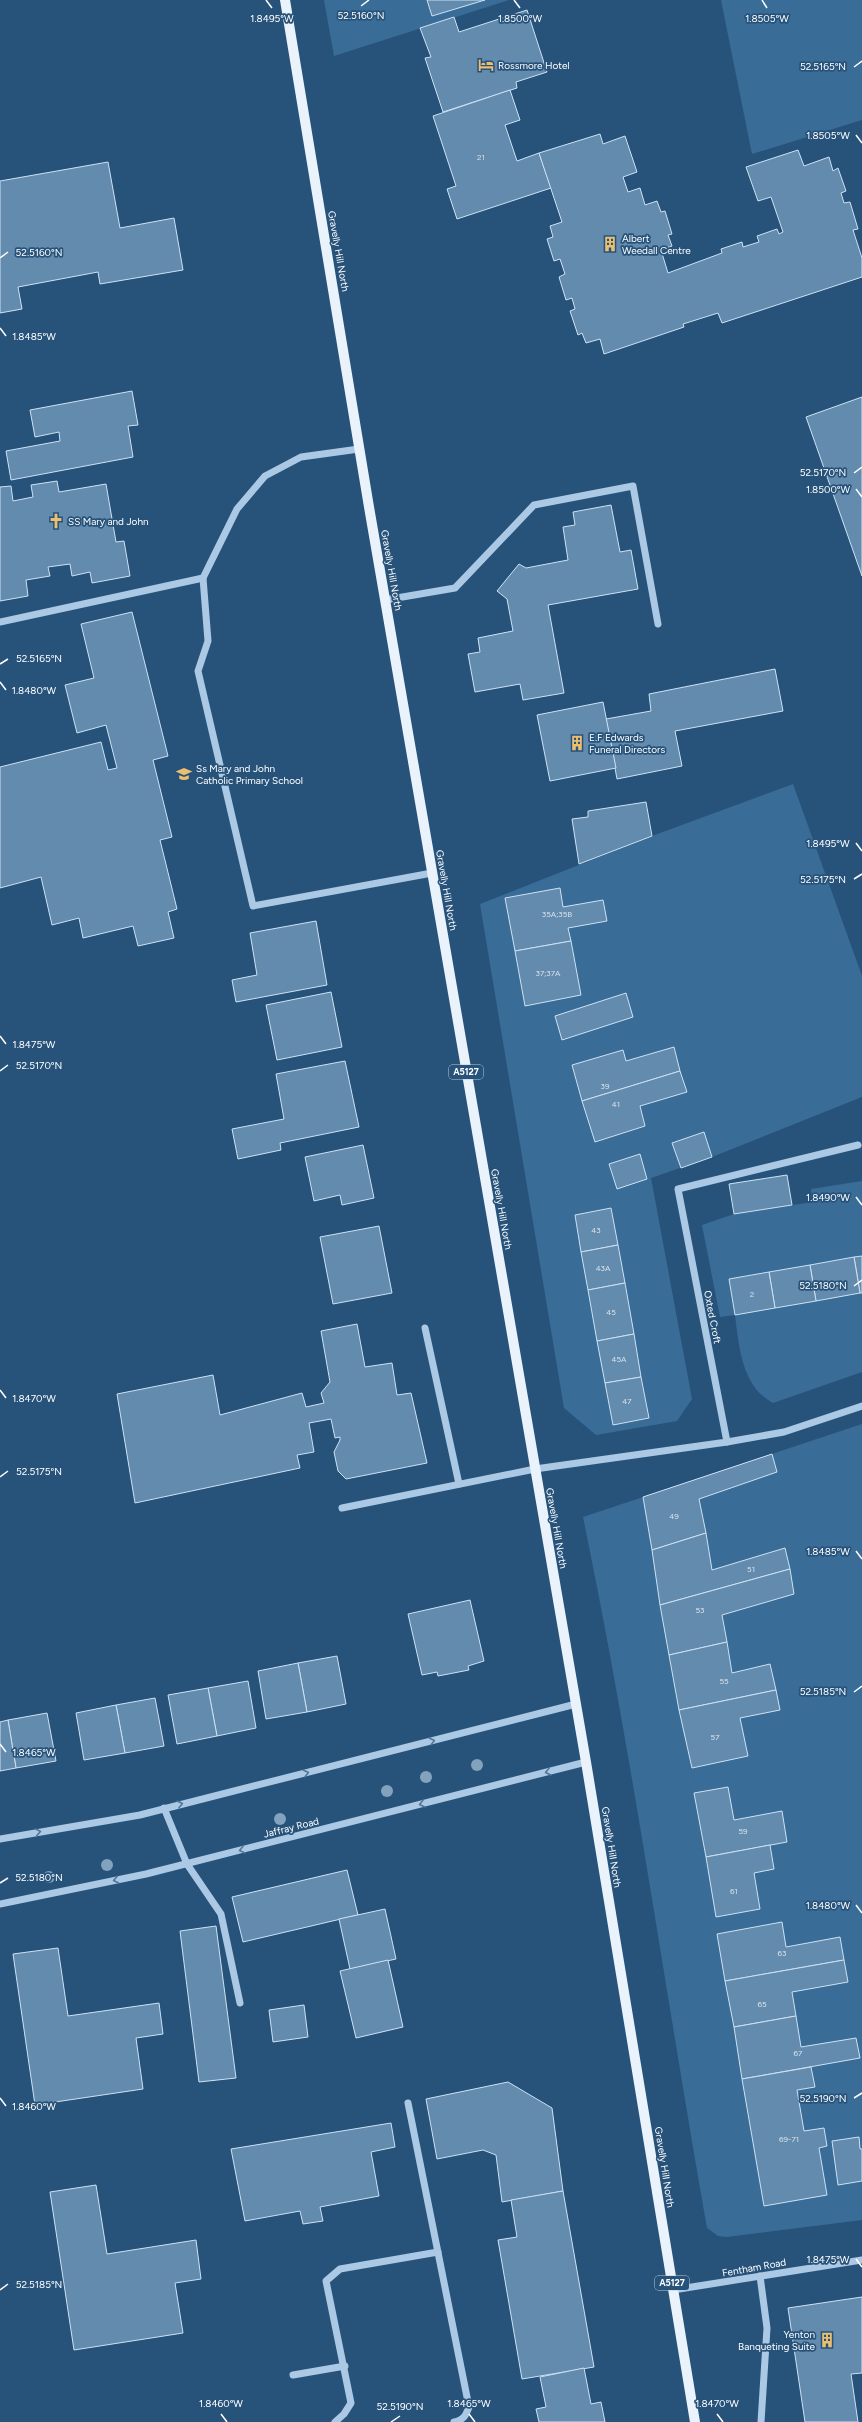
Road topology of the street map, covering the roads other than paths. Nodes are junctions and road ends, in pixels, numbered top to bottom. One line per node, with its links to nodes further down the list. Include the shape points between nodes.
1 (284, 0): 2 (main road, Gravelly Hill North / A5127)
2 (360, 449): 3 (street, via 301,457 265,476 237,509); 4 (main road, Gravelly Hill North / A5127)
3 (203, 578): 5 (street); 7 (street, via 208,640 198,671 253,906)
4 (385, 600): 6 (street, via 455,588 534,505 633,486); 7 (main road, Gravelly Hill North / A5127)
5 (0, 622)
6 (658, 624)
7 (432, 873): 12 (main road, Gravelly Hill North / A5127)
8 (858, 1145): 11 (street, Oxted Croft, via 678,1189)
9 (425, 1328): 13 (street)
10 (862, 1406): 11 (street, via 784,1432)
11 (727, 1442): 12 (street)
12 (535, 1469): 13 (street); 15 (main road, Gravelly Hill North / A5127)
13 (459, 1484): 14 (street)
14 (342, 1508)
15 (576, 1704): 16 (main road, Gravelly Hill North / A5127); 17 (street, one-way to 15)
16 (586, 1762): 19 (street, Jaffray Road, one-way to 19); 26 (main road, Gravelly Hill North / A5127)
17 (164, 1808): 18 (street, one-way to 17, via 140,1815); 19 (street)
18 (0, 1839)
19 (187, 1864): 20 (street, Jaffray Road, one-way to 20); 21 (street, via 221,1914)
20 (0, 1904)
21 (240, 2003)
22 (408, 2103): 23 (street)
23 (438, 2252): 27 (street, via 340,2270 326,2281); 30 (street, via 469,2406 466,2415)
24 (862, 2260): 25 (street, Fentham Road)
25 (760, 2276): 26 (street, Fentham Road); 32 (street, via 767,2328)
26 (673, 2290): 31 (main road, Gravelly Hill North / A5127)
27 (345, 2366): 28 (street); 29 (street, via 351,2403)
28 (293, 2375)
29 (335, 2422)
30 (457, 2422)
31 (695, 2422)
32 (761, 2422)

